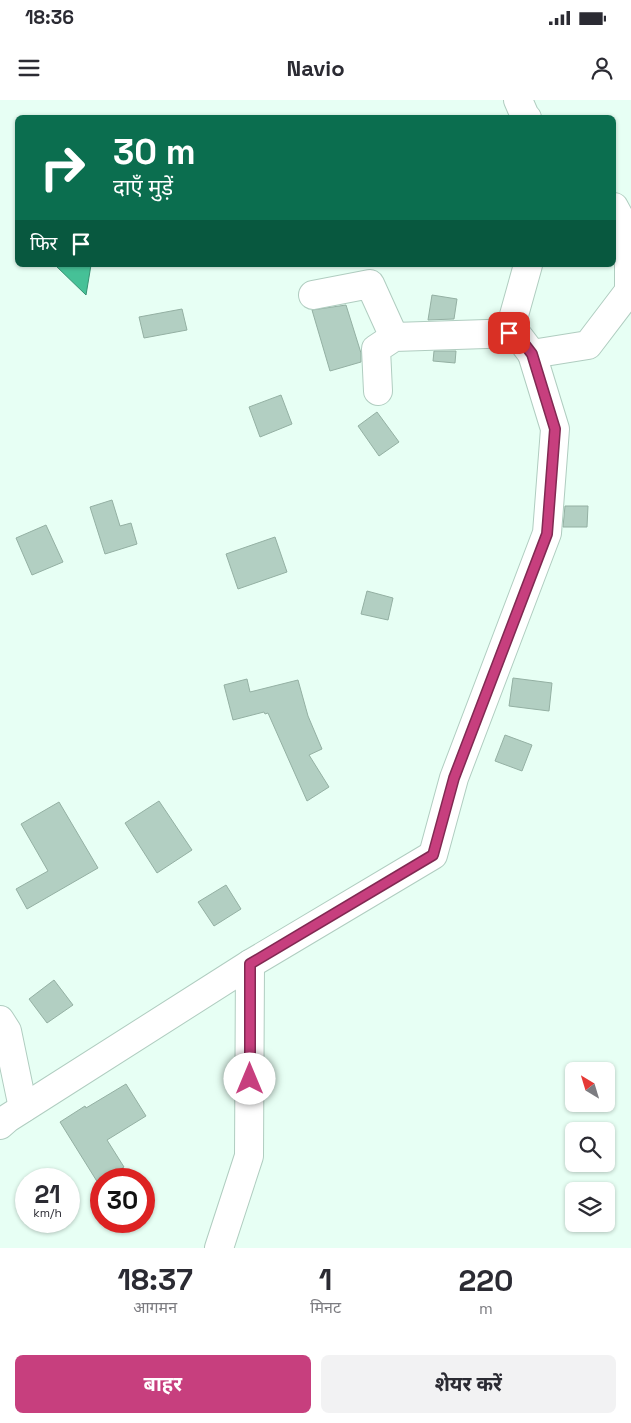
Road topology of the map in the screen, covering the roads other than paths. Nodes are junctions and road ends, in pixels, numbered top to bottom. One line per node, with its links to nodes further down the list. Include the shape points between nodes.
1 (518, 100): 2 (street)
2 (525, 115)
3 (616, 210): 8 (street, via 629,235 629,291 588,345)
4 (527, 267): 6 (street)
5 (313, 295): 7 (street, via 370,284)
6 (509, 333): 7 (street); 8 (street, via 516,333)
7 (394, 337): 9 (street, via 376,349)
8 (532, 354): 10 (street, via 555,429 547,534 454,778 433,855)
9 (378, 391)
10 (250, 964): 12 (street); 14 (street, via 249,1156)
11 (0, 1020): 12 (street, via 7,1031)
12 (23, 1108): 13 (street)
13 (0, 1125)
14 (218, 1248)

